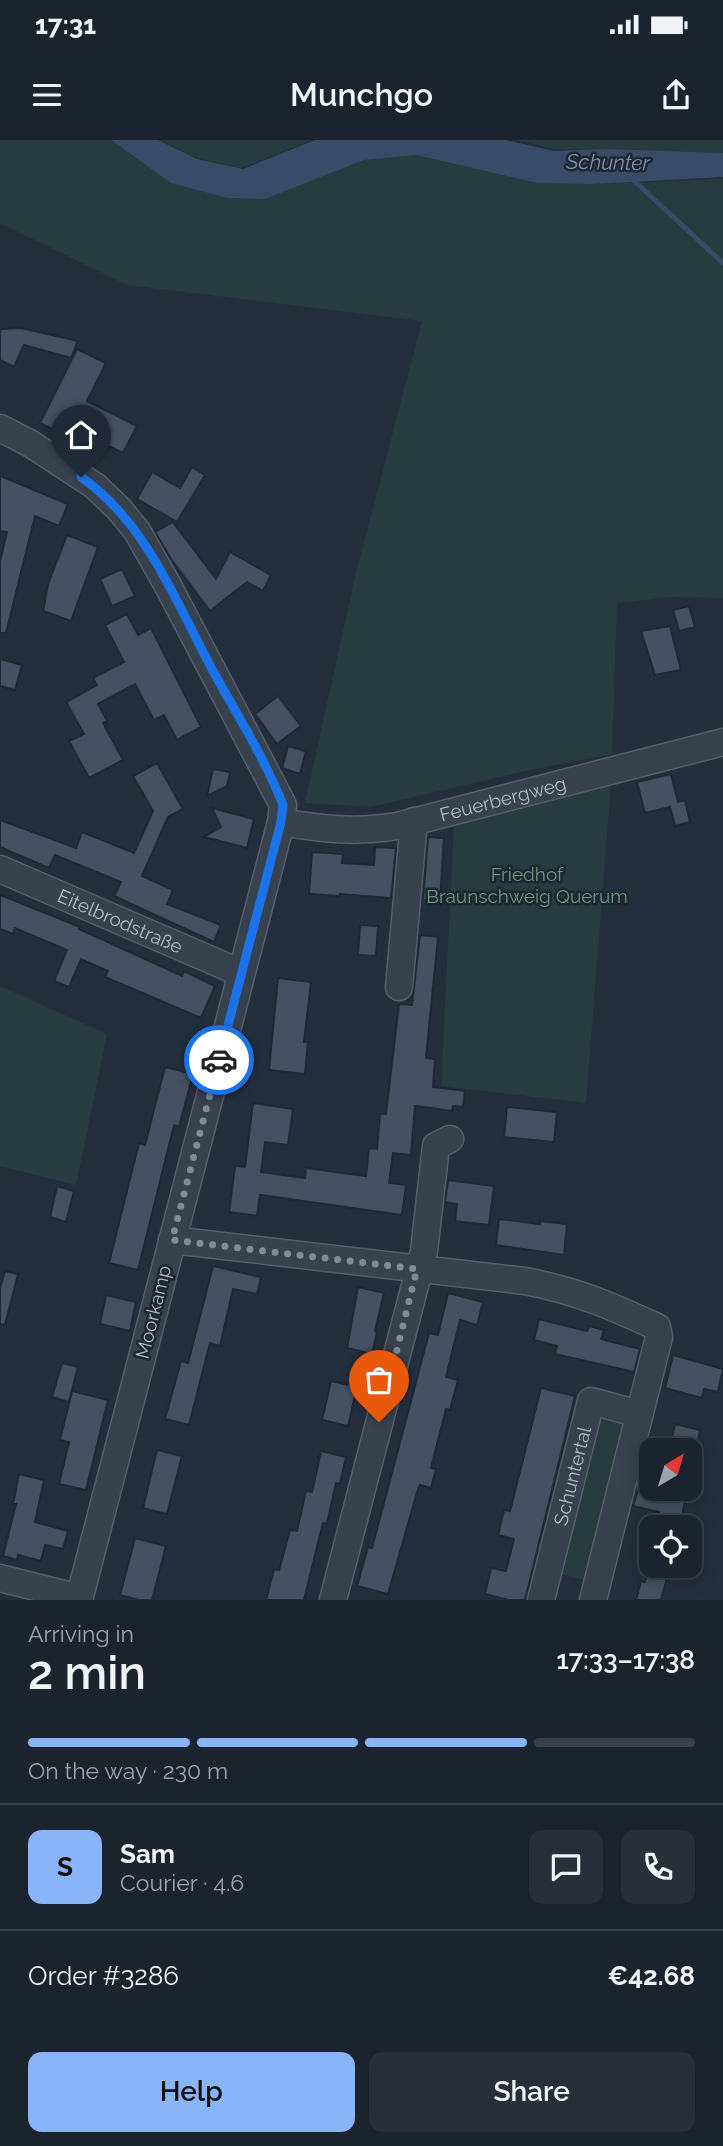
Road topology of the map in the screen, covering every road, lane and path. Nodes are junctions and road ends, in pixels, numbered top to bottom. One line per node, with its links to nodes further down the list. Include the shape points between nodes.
1 (0, 428): 4 (street, via 95,486 137,531 280,798)
2 (723, 742): 3 (street, Feuerbergweg)
3 (414, 821): 4 (street, Feuerbergweg, via 368,831); 7 (street)
4 (281, 822): 6 (street, Moorkamp)
5 (0, 869): 6 (street, Eitelbrodstraße)
6 (241, 974): 9 (street, Moorkamp)
7 (399, 987)
8 (450, 1139): 10 (street, via 436,1146 424,1251)
9 (172, 1240): 10 (street); 13 (street, Moorkamp)
10 (417, 1269): 11 (street, via 563,1288 657,1327 659,1337); 14 (street)
11 (639, 1414): 15 (street, Schuntertal, via 591,1401); 16 (street)
12 (0, 1577): 13 (street)
13 (80, 1599)
14 (333, 1600)
15 (541, 1600)
16 (593, 1600)

